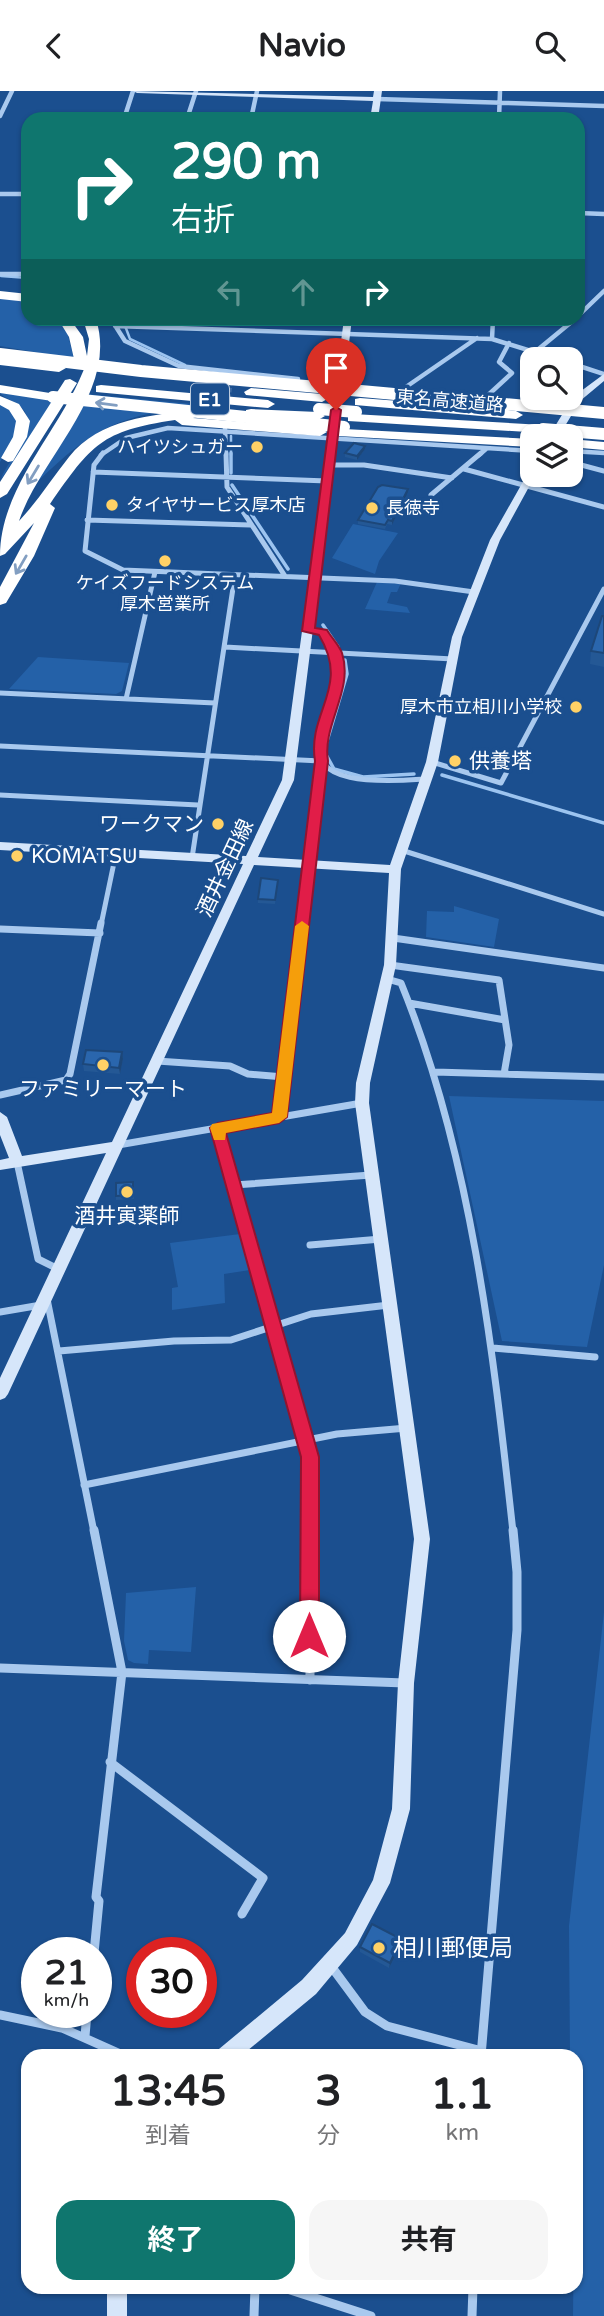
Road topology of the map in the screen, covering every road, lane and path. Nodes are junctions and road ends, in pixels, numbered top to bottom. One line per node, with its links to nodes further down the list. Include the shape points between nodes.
1 (12, 91): 13 (street)
2 (135, 91): 4 (street); 9 (street)
3 (500, 91): 7 (street)
4 (191, 92): 5 (street); 10 (street)
5 (257, 93): 6 (street); 11 (street)
6 (377, 95): 7 (street)
7 (500, 103): 8 (street); 12 (street)
8 (604, 106)
9 (127, 112)
10 (188, 112)
11 (253, 112)
12 (499, 112)
13 (0, 116)
14 (0, 194): 15 (street)
15 (21, 194)
16 (585, 213): 17 (street)
17 (604, 214)
18 (0, 274): 19 (street)
19 (21, 274)
20 (21, 285): 21 (highway)
21 (0, 286): 22 (highway)
22 (21, 289)
23 (604, 291): 26 (street)
24 (0, 295): 25 (highway)
25 (21, 296)
26 (585, 309)
27 (69, 326): 43 (highway)
28 (80, 326): 43 (highway)
29 (92, 326): 97 (highway, one-way to 97, via 97,344 91,368 23,493)
30 (124, 326): 34 (street); 51 (street, via 125,341 179,366)
31 (347, 326): 35 (street, 酒井金田線)
32 (492, 326): 37 (street)
33 (565, 326): 40 (street)
34 (202, 328): 35 (street)
35 (346, 333): 36 (street); 51 (street, 酒井金田線)
36 (477, 338): 37 (street); 53 (street)
37 (492, 339): 38 (street)
38 (509, 343): 39 (street); 55 (street, via 499,362 512,373)
39 (521, 347)
40 (541, 347)
41 (0, 348): 47 (highway, bridge)
42 (0, 354): 47 (highway, bridge)
43 (81, 359): 92 (highway, via 65,393)
44 (0, 361): 50 (highway)
45 (583, 368): 48 (street)
46 (0, 370): 50 (highway, E1)
47 (108, 377): 50 (highway, E1); 50 (highway); 58 (highway, E1); 61 (highway, bridge)
48 (604, 377): 54 (street)
49 (0, 380): 50 (highway, E1)
50 (54, 381): 52 (highway); 62 (highway, one-way to 50, bridge, via 203,415)
51 (339, 383): 53 (street); 62 (street, 酒井金田線)
52 (0, 389)
53 (403, 389): 55 (street)
54 (583, 391)
55 (486, 397): 57 (street)
56 (0, 400): 83 (highway, via 19,412 23,426)
57 (520, 400)
58 (321, 404): 62 (highway); 62 (highway); 80 (highway, via 150,418 102,435 81,451)
59 (583, 407): 61 (street)
60 (566, 410): 64 (street)
61 (604, 410)
62 (350, 419): 66 (highway); 67 (highway); 68 (street); 71 (highway); 75 (street); 78 (street, 酒井金田線); 80 (highway, via 320,432 198,421 151,423 102,440)
63 (604, 423): 65 (highway)
64 (552, 424)
65 (583, 425)
66 (520, 427)
67 (520, 427)
68 (225, 429): 84 (street, via 168,428 128,436 99,456); 85 (street)
69 (583, 432): 70 (highway, bridge)
70 (604, 434)
71 (520, 440)
72 (583, 446): 73 (highway)
73 (604, 446)
74 (583, 448): 77 (street)
75 (487, 449): 76 (street); 81 (street)
76 (520, 450)
77 (604, 453)
78 (329, 465): 86 (street, via 365,464); 87 (street, 酒井金田線)
79 (583, 465): 82 (street)
80 (69, 468): 88 (highway)
81 (464, 470): 86 (street); 89 (street)
82 (604, 471)
83 (0, 472)
84 (93, 472): 85 (street); 95 (street)
85 (225, 478): 87 (street); 96 (street)
86 (452, 478): 93 (street)
87 (327, 481): 101 (street, 酒井金田線)
88 (59, 484): 97 (highway); 104 (highway, one-way to 104)
89 (520, 485)
90 (523, 487): 103 (street)
91 (528, 487): 94 (street)
92 (0, 494)
93 (431, 495)
94 (604, 507)
95 (87, 520): 96 (street); 98 (street, via 85,551 123,570)
96 (250, 525): 100 (street)
97 (0, 550)
98 (155, 572): 99 (street); 111 (street)
99 (235, 575): 100 (street); 106 (street)
100 (285, 576): 101 (street)
101 (315, 577): 103 (street, via 395,581); 105 (street, 酒井金田線)
102 (604, 589): 117 (street, via 501,783)
103 (474, 592): 109 (street)
104 (0, 600)
105 (308, 631): 107 (street, 酒井金田線); 108 (street, via 323,632)
106 (225, 647): 107 (street); 112 (street)
107 (306, 651): 108 (street); 115 (street, 酒井金田線)
108 (336, 653): 109 (street); 116 (street, via 338,684 318,742)
109 (453, 659): 117 (street)
110 (0, 693): 111 (street)
111 (126, 699): 112 (street)
112 (215, 703): 114 (street)
113 (0, 746): 114 (street)
114 (207, 757): 115 (street); 119 (street)
115 (292, 760): 116 (street); 124 (street, 酒井金田線, via 282,796)
116 (321, 761): 117 (street, via 327,769 349,778); 125 (street)
117 (429, 772): 121 (street)
118 (0, 795): 119 (street)
119 (198, 805): 123 (street)
120 (0, 846): 122 (street)
121 (401, 850): 126 (street); 127 (street)
122 (116, 853): 123 (street); 129 (street)
123 (192, 858): 124 (street)
124 (251, 861): 125 (street); 135 (street, 酒井金田線)
125 (310, 866): 126 (street); 138 (street)
126 (395, 869): 130 (street)
127 (604, 914)
128 (0, 929): 129 (street)
129 (100, 933): 140 (street, via 71,1074 66,1080)
130 (393, 938): 131 (street); 132 (street)
131 (604, 968)
132 (388, 972): 133 (street, via 401,983); 134 (street, via 499,980); 141 (street)
133 (409, 1003): 134 (street); 136 (street)
134 (505, 1020): 137 (street, via 509,1045)
135 (157, 1061): 138 (street, via 230,1066 248,1074); 145 (street, 酒井金田線)
136 (435, 1072): 137 (street); 159 (street)
137 (504, 1074): 139 (street)
138 (284, 1077): 143 (street)
139 (604, 1077)
140 (0, 1095)
141 (362, 1103): 143 (street); 148 (street)
142 (0, 1117): 146 (street)
143 (279, 1117): 144 (street)
144 (218, 1128): 145 (street); 149 (street)
145 (116, 1146): 146 (street); 154 (street, 酒井金田線)
146 (18, 1162): 147 (street); 154 (street, via 38,1259)
147 (0, 1165)
148 (371, 1175): 149 (street); 151 (street)
149 (234, 1185): 158 (street)
150 (321, 1235): 152 (street)
151 (381, 1239): 152 (street); 156 (street)
152 (322, 1244): 153 (street)
153 (310, 1245)
154 (59, 1269): 155 (street, 酒井金田線)
155 (45, 1300): 157 (street); 160 (street); 162 (street, 酒井金田線)
156 (391, 1305): 158 (street, via 311,1314); 163 (street)
157 (0, 1313)
158 (273, 1326): 160 (street, via 231,1340); 164 (street)
159 (493, 1347): 161 (street); 180 (street, via 517,1571 517,1630)
160 (59, 1351): 165 (street)
161 (595, 1357)
162 (0, 1394)
163 (409, 1428): 164 (street); 169 (street, via 422,1539)
164 (306, 1441): 165 (street); 168 (street, via 310,1457)
165 (85, 1485): 167 (street)
166 (0, 1668): 167 (street)
167 (122, 1672): 168 (street); 170 (street)
168 (310, 1680): 169 (street)
169 (406, 1682): 173 (street, via 401,1809 393,1850 367,1913)
170 (110, 1762): 171 (street, via 263,1878); 172 (street)
171 (243, 1914)
172 (95, 1937)
173 (331, 1965): 178 (street); 179 (street, via 365,2012 387,2026)
174 (0, 2015): 176 (street)
175 (86, 2028): 176 (street)
176 (85, 2036): 177 (street)
177 (111, 2049)
178 (234, 2049)
179 (465, 2049)
180 (482, 2049)
181 (117, 2294): 185 (street)
182 (255, 2294): 186 (street)
183 (303, 2294): 187 (street)
184 (473, 2294): 188 (street)
185 (117, 2316)
186 (254, 2316)
187 (371, 2316)
188 (472, 2316)

